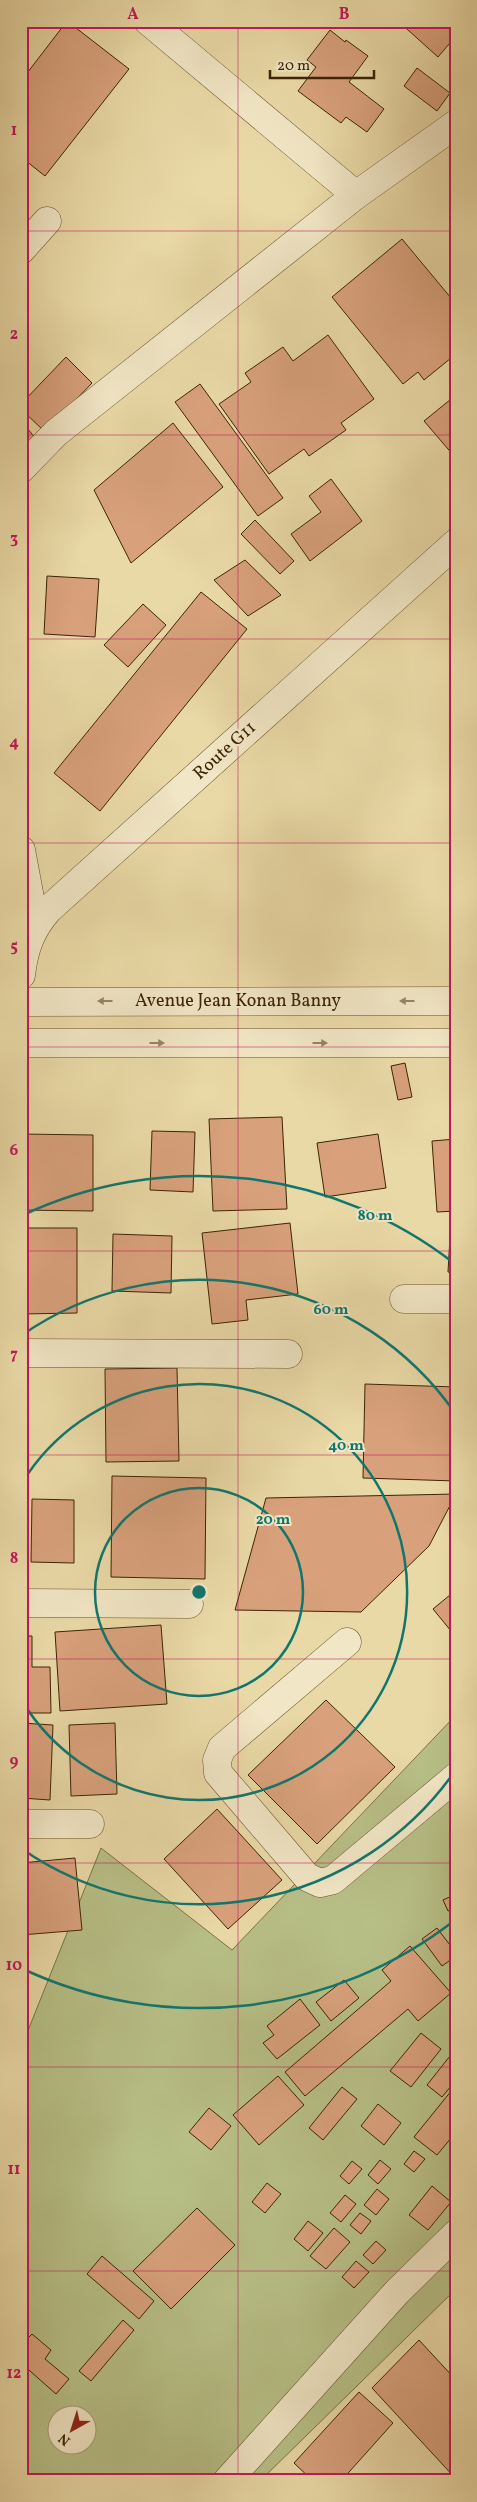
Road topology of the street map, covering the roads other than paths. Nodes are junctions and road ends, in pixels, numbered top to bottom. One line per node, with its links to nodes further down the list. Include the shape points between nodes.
1 (148, 21): 2 (street)
2 (179, 30): 4 (street)
3 (456, 124): 4 (street)
4 (356, 195): 7 (street, via 56,433)
5 (46, 220): 6 (street)
6 (21, 250)
7 (21, 469)
8 (456, 543): 10 (street, Route G11, via 49,909)
9 (21, 850): 10 (street)
10 (35, 926): 11 (street, Route G11, via 24,954)
11 (21, 975)
12 (456, 1001): 13 (street, Avenue Jean Konan Banny, one-way to 13)
13 (21, 1002)
14 (21, 1043): 15 (street, one-way to 15)
15 (456, 1043)
16 (404, 1300): 17 (street)
17 (456, 1300)
18 (21, 1354): 19 (street)
19 (288, 1354)
20 (21, 1603): 21 (street)
21 (189, 1604)
22 (347, 1642): 23 (street, via 222,1748 217,1760 218,1773 307,1877 320,1883 333,1880)
23 (456, 1777)
24 (21, 1824): 25 (street)
25 (90, 1824)
26 (456, 2234): 27 (street, via 397,2292)
27 (227, 2481)

